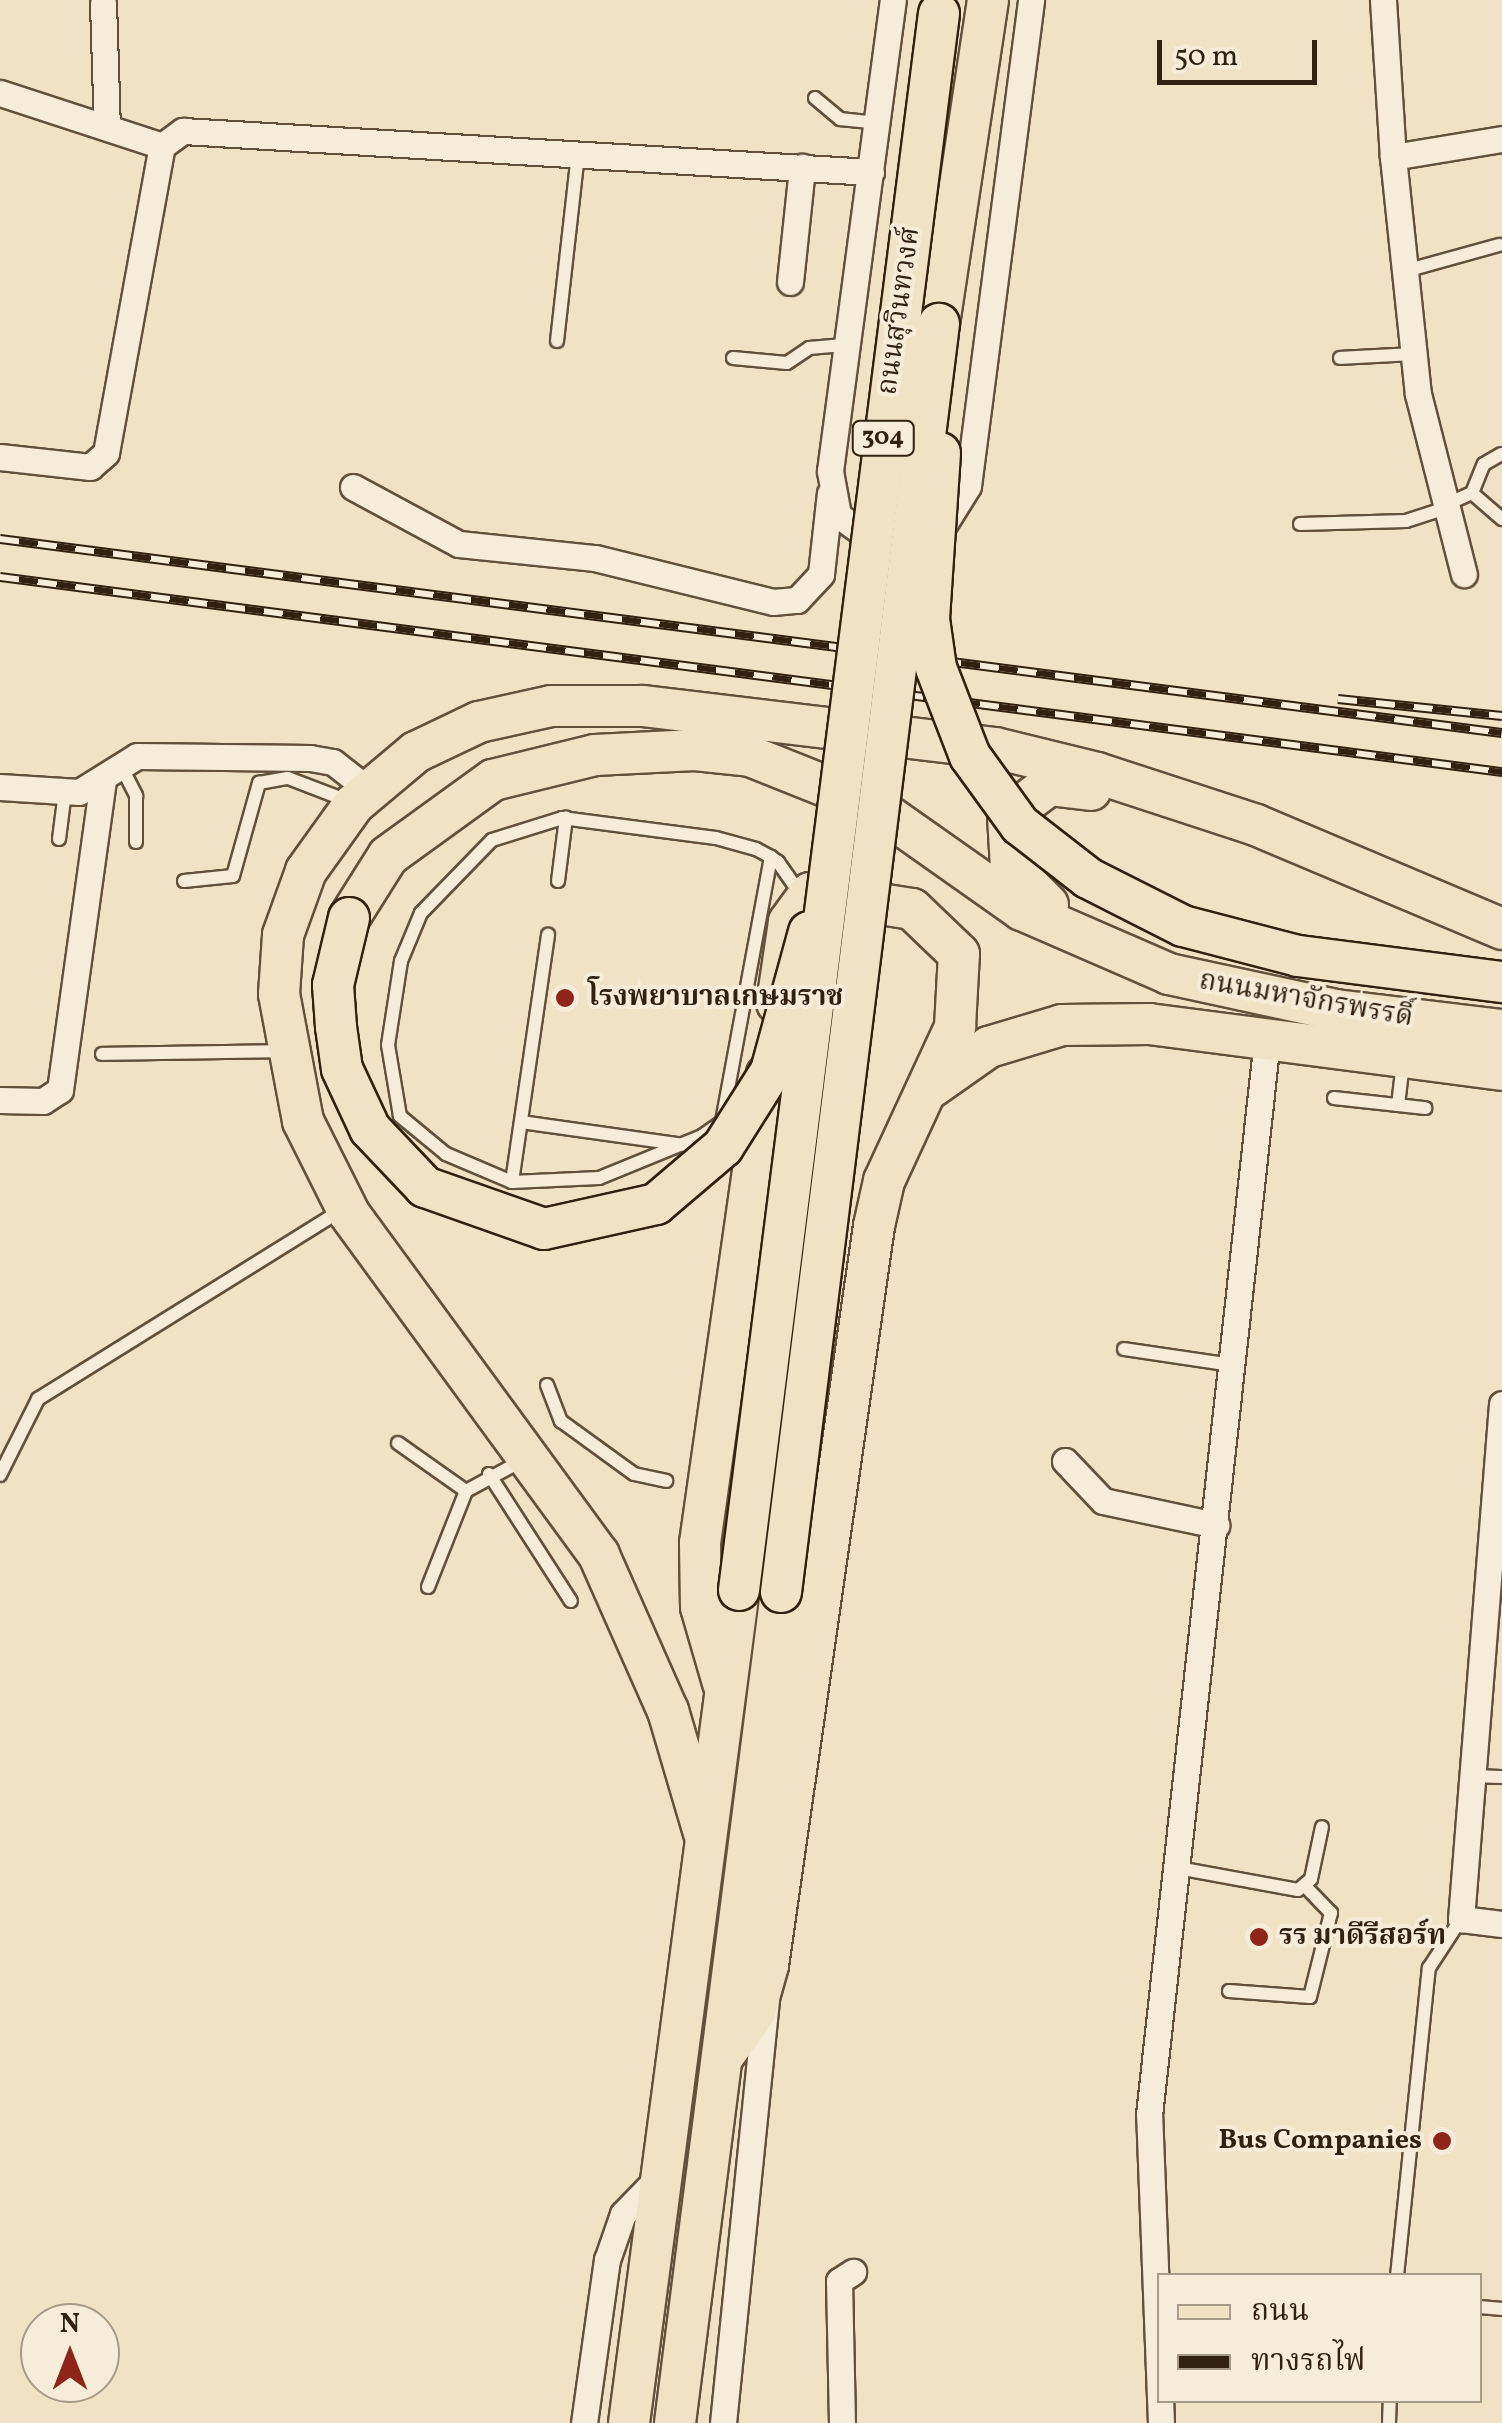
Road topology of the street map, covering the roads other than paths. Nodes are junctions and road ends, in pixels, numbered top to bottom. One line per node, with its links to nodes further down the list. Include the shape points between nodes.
1 (893, 0): 9 (street)
2 (1032, 0): 29 (street, via 963,506 935,539 894,550 852,532)
3 (1383, 0): 14 (street)
4 (103, 3): 10 (street)
5 (988, 6): 20 (main road, ถนนสุวินทวงศ์)
6 (940, 7): 44 (main road, ถนนสุวินทวงศ์ / 304, bridge)
7 (0, 93): 10 (street)
8 (815, 98): 9 (lane, via 840,119)
9 (877, 124): 16 (street)
10 (108, 126): 12 (street)
11 (1502, 138): 14 (street)
12 (162, 146): 13 (street, via 196,130); 27 (street, via 106,453 90,467)
13 (578, 153): 15 (street); 21 (lane)
14 (1393, 157): 18 (street)
15 (802, 167): 16 (street); 19 (street)
16 (871, 172): 22 (street)
17 (1499, 245): 18 (lane)
18 (1406, 272): 23 (street)
19 (790, 282)
20 (939, 324): 51 (main road, bridge, via 929,619 936,668 970,756 1020,825 1088,878 1183,926 1298,956); 94 (main road, bridge)
21 (557, 342)
22 (844, 345): 24 (lane, via 809,348 788,363); 29 (street)
23 (1412, 354): 25 (lane); 31 (street)
24 (733, 358)
25 (1340, 358)
26 (1501, 454): 30 (lane, via 1484,464)
27 (0, 457)
28 (353, 487): 29 (street, via 459,544 595,558 772,602 797,600 821,574)
29 (830, 493)
30 (1472, 493): 31 (lane); 32 (lane)
31 (1446, 507): 33 (lane, via 1406,520); 34 (street)
32 (1502, 519)
33 (1300, 524)
34 (1464, 574)
35 (112, 773): 37 (street); 38 (street, via 137,756 310,758 333,762); 42 (lane, via 136,796); 60 (street, via 60,1090 44,1101)
36 (0, 787): 37 (street)
37 (65, 792): 41 (lane)
38 (362, 797): 40 (main road, via 416,752 479,722 552,706 643,706 996,748); 45 (lane, via 288,778 259,783 233,876); 54 (main road, via 306,871 282,935)
39 (566, 818): 43 (lane, via 716,838); 46 (lane); 65 (lane, via 492,840 457,868 421,913 392,998 390,1094 400,1116 446,1154)
40 (1256, 825): 48 (main road); 50 (main road, via 1067,785 1018,802 1003,834 1011,868)
41 (59, 838)
42 (136, 842)
43 (770, 857): 47 (lane); 64 (lane, via 722,1122)
44 (827, 861): 50 (main road, bridge, via 771,1072 748,1114 656,1204 583,1226 544,1229 460,1207 392,1161 342,1068 334,985 349,918 388,856 493,780 595,755 695,750 750,756 873,806 1022,910); 83 (main road, bridge)
45 (184, 881)
46 (558, 881)
47 (802, 896): 58 (main road, via 830,890 912,909 959,954 960,1004); 83 (main road, via 784,944 701,1490 701,1608)
48 (1502, 929)
49 (548, 934): 63 (lane)
50 (1114, 954): 52 (main road, ถนนมหาจักรพรรดิ์, via 1248,994)
51 (1502, 982)
52 (1502, 1030)
53 (1267, 1040): 56 (main road); 58 (main road, via 1149,1024 1062,1025 989,1047); 68 (street)
54 (286, 1051): 55 (lane); 66 (main road, via 303,1121)
55 (102, 1054)
56 (1403, 1058): 57 (main road); 61 (lane)
57 (1502, 1070)
58 (932, 1087): 92 (main road, via 884,1181 874,1226)
59 (1334, 1098): 61 (lane)
60 (0, 1100)
61 (1398, 1105): 62 (lane)
62 (1426, 1108)
63 (520, 1122): 64 (lane); 65 (lane)
64 (684, 1145): 65 (lane, via 576,1184)
65 (512, 1182)
66 (346, 1208): 72 (main road); 74 (lane, via 38,1398)
67 (1124, 1349): 68 (lane)
68 (1233, 1365): 78 (street)
69 (547, 1386): 76 (lane, via 561,1421 634,1474)
70 (1502, 1404): 79 (street)
71 (398, 1443): 77 (lane)
72 (530, 1457): 75 (lane); 87 (main road, via 598,1556 637,1635)
73 (1064, 1461): 78 (street, via 1103,1500)
74 (0, 1474)
75 (488, 1474): 77 (lane); 81 (lane)
76 (666, 1481)
77 (466, 1491): 80 (lane)
78 (1216, 1525): 88 (street)
79 (1494, 1553): 82 (street)
80 (428, 1588)
81 (571, 1602)
82 (1491, 1628): 84 (street)
83 (724, 1683): 87 (main road)
84 (1468, 1776): 85 (lane); 90 (street)
85 (1502, 1777)
86 (1322, 1826): 89 (lane)
87 (704, 1832): 95 (main road)
88 (1178, 1868): 89 (lane); 98 (street, via 1148,2115)
89 (1305, 1886): 93 (lane, via 1331,1913 1310,1997)
90 (1462, 1919): 91 (street); 97 (lane, via 1429,1968)
91 (1502, 1924)
92 (768, 1965): 94 (main road, via 756,2012); 102 (street)
93 (1229, 1990)
94 (722, 2058): 101 (main road)
95 (656, 2180): 99 (street, via 623,2214 607,2260); 100 (main road)
96 (853, 2272): 103 (street, via 838,2291)
97 (1397, 2273)
98 (1157, 2328)
99 (584, 2423)
100 (629, 2423)
101 (675, 2423)
102 (722, 2423)
103 (842, 2423)

